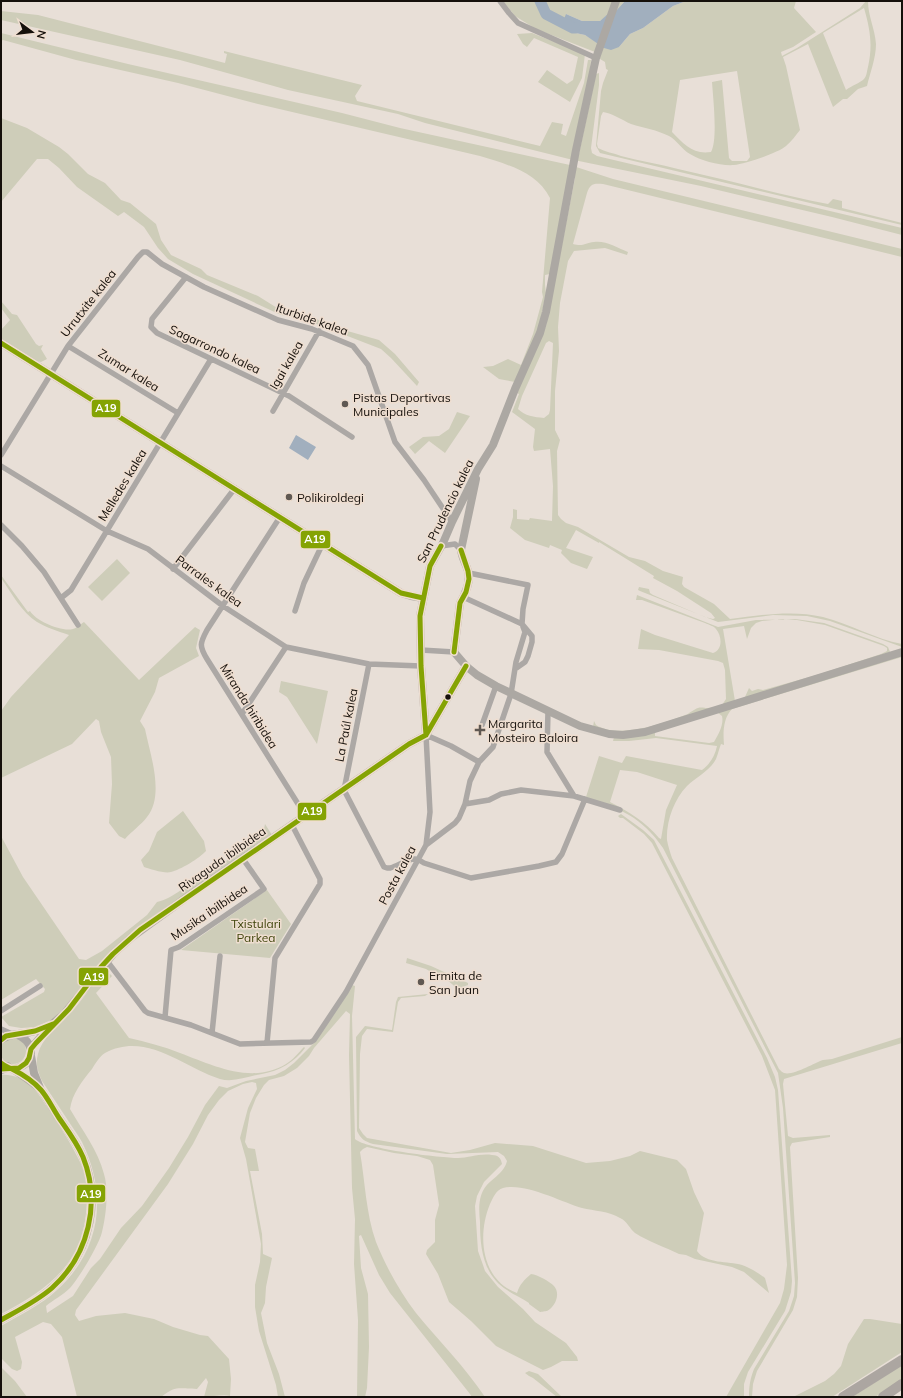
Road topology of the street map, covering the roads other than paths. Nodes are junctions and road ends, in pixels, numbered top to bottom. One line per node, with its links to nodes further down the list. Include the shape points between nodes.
1 (500, 1): 3 (street, via 518,23)
2 (616, 2): 3 (street, San Prudencio kalea)
3 (596, 58): 18 (street, San Prudencio kalea, via 543,323 493,445)
4 (147, 252): 5 (street, Iturbide kalea, via 162,264); 8 (street, Urrutxite kalea, via 138,257)
5 (186, 277): 6 (street, Iturbide kalea, via 278,320); 9 (street, Sagarrondo kalea, via 154,316 151,327 157,333)
6 (319, 331): 11 (street, Igai kalea); 21 (street, Iturbide kalea, via 353,346 359,352 368,365 395,442)
7 (1, 344): 10 (street)
8 (68, 346): 10 (street, Urrutxite kalea); 13 (street, Zumar kalea)
9 (211, 359): 11 (street, Sagarrondo kalea); 13 (street, Melledes kalea)
10 (50, 374): 15 (street); 16 (street, Urrutxite kalea)
11 (283, 393): 12 (street, Igai kalea); 14 (street, Sagarrondo kalea)
12 (273, 411)
13 (178, 413): 15 (street, Melledes kalea)
14 (352, 437)
15 (161, 442): 19 (street); 23 (street, Melledes kalea)
16 (1, 455)
17 (1, 466): 23 (street, Parrales kalea)
18 (478, 469): 21 (street, San Prudencio kalea); 26 (street)
19 (235, 488): 20 (street); 27 (street)
20 (280, 517): 24 (street); 32 (street, Miranda hiribidea)
21 (452, 522): 25 (street, San Prudencio kalea)
22 (1, 525): 30 (street, via 39,566)
23 (107, 531): 27 (street, Parrales kalea, via 148,549); 30 (street, Melledes kalea, via 71,590)
24 (322, 543): 31 (street, via 401,593); 33 (street)
25 (441, 546): 26 (street, via 455,544); 31 (street, San Prudencio kalea, via 430,566)
26 (461, 550): 28 (street)
27 (173, 569): 32 (street, Parrales kalea)
28 (469, 573): 29 (street); 34 (street, via 528,586)
29 (464, 597): 34 (street); 38 (street, via 460,602)
30 (60, 598): 35 (street)
31 (423, 598): 37 (street, San Prudencio kalea, via 420,616)
32 (223, 606): 36 (street, Parrales kalea); 47 (street, Miranda hiribidea, via 203,638 201,649)
33 (295, 611)
34 (522, 624): 43 (street, via 525,632); 43 (street, via 532,636 532,642 527,660)
35 (78, 625)
36 (286, 647): 40 (street, Parrales kalea); 47 (street)
37 (421, 650): 38 (street); 41 (street, Posta kalea)
38 (454, 652): 42 (street)
39 (902, 652): 46 (street, via 652,730 623,735 595,731)
40 (369, 664): 41 (street, Parrales kalea); 51 (street, La Paúl kalea)
41 (421, 666): 49 (street, Posta kalea)
42 (466, 666): 44 (street); 49 (street)
43 (515, 669): 45 (street)
44 (496, 686): 45 (street); 48 (street)
45 (511, 694): 46 (street); 50 (street, via 492,747)
46 (548, 712): 52 (street, via 547,752)
47 (242, 714): 56 (street, Miranda hiribidea)
48 (482, 725)
49 (426, 735): 50 (street); 51 (street, Rivaguda ibilbidea); 58 (street, Posta kalea, via 430,812)
50 (479, 762): 54 (street, via 470,781)
51 (344, 790): 56 (street, Rivaguda ibilbidea); 62 (street, via 384,867 390,868 416,858)
52 (574, 796): 53 (street); 54 (street, via 520,790 501,794 489,800)
53 (585, 799): 55 (street); 62 (street, via 562,854 556,862 471,878)
54 (465, 804): 59 (street, via 455,823)
55 (620, 810)
56 (305, 815): 57 (street, Rivaguda ibilbidea)
57 (292, 825): 61 (street, Rivaguda ibilbidea); 73 (street, via 320,879 320,884 275,958)
58 (428, 834): 59 (street); 60 (street, Posta kalea)
59 (436, 838): 60 (street)
60 (426, 845): 62 (street, Posta kalea)
61 (243, 859): 64 (street, Rivaguda ibilbidea, via 132,937); 67 (street, Musika ibilbidea, via 264,889 171,950)
62 (419, 860): 73 (street, Posta kalea, via 346,992 314,1040)
63 (220, 956): 70 (street)
64 (107, 961): 67 (street, via 145,1012); 68 (street, Rivaguda ibilbidea)
65 (40, 986): 66 (street)
66 (1, 1011)
67 (164, 1017): 70 (street)
68 (52, 1026): 71 (street); 74 (street, Rivaguda ibilbidea)
69 (1, 1029): 71 (street)
70 (212, 1033): 73 (street, via 240,1044)
71 (15, 1034): 72 (street); 74 (street, via 24,1037)
72 (1, 1040)
73 (267, 1043)
74 (31, 1052): 75 (street, Rivaguda ibilbidea, via 24,1066); 76 (street, via 34,1073)
75 (5, 1067): 76 (street, via 28,1079)
76 (41, 1090): 77 (street, via 75,1141 83,1158 91,1189 90,1224 86,1240 71,1268 42,1296)
77 (1, 1320)
78 (902, 1360): 80 (highway)
79 (902, 1384): 81 (highway)
80 (844, 1397)
81 (883, 1397)

